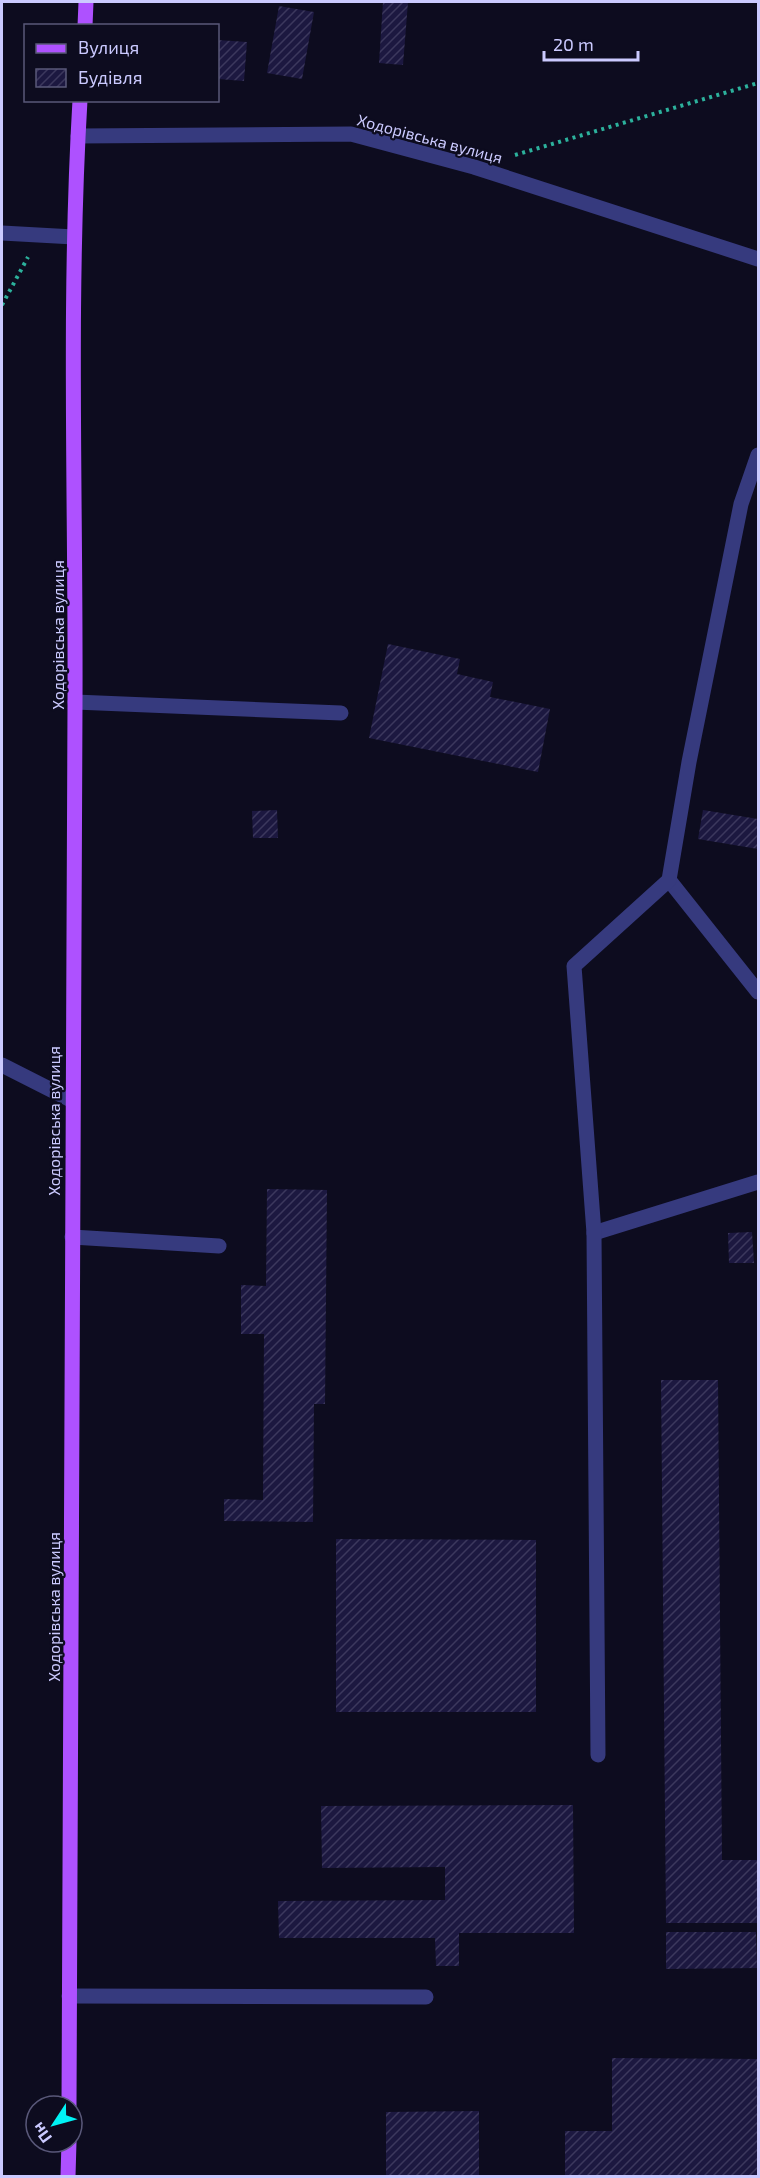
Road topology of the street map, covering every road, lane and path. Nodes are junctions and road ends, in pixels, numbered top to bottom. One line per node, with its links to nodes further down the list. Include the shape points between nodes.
1 (86, 2): 2 (main road)
2 (85, 24)
3 (759, 83): 6 (path)
4 (80, 107): 5 (main road, Ходорівська вулиця)
5 (78, 136): 6 (street, Ходорівська вулиця, via 351,134); 9 (main road, Ходорівська вулиця)
6 (474, 167): 10 (street, Ходорівська вулиця)
7 (2, 233): 8 (street)
8 (40, 235): 9 (street); 11 (path)
9 (74, 237): 13 (main road, Ходорівська вулиця)
10 (759, 260)
11 (2, 305)
12 (759, 455): 15 (street, via 741,504)
13 (75, 702): 14 (street); 18 (main road, Ходорівська вулиця)
14 (341, 713)
15 (669, 880): 16 (street); 20 (street, via 574,966)
16 (759, 992)
17 (2, 1065): 18 (street)
18 (71, 1100): 21 (main road, Ходорівська вулиця)
19 (759, 1182): 20 (street)
20 (594, 1233): 23 (street)
21 (72, 1237): 22 (street); 24 (main road, Ходорівська вулиця)
22 (219, 1246)
23 (598, 1755)
24 (69, 1996): 25 (street); 26 (main road, Ходорівська вулиця)
25 (426, 1997)
26 (69, 2094)
27 (69, 2154): 28 (main road)
28 (68, 2176)

